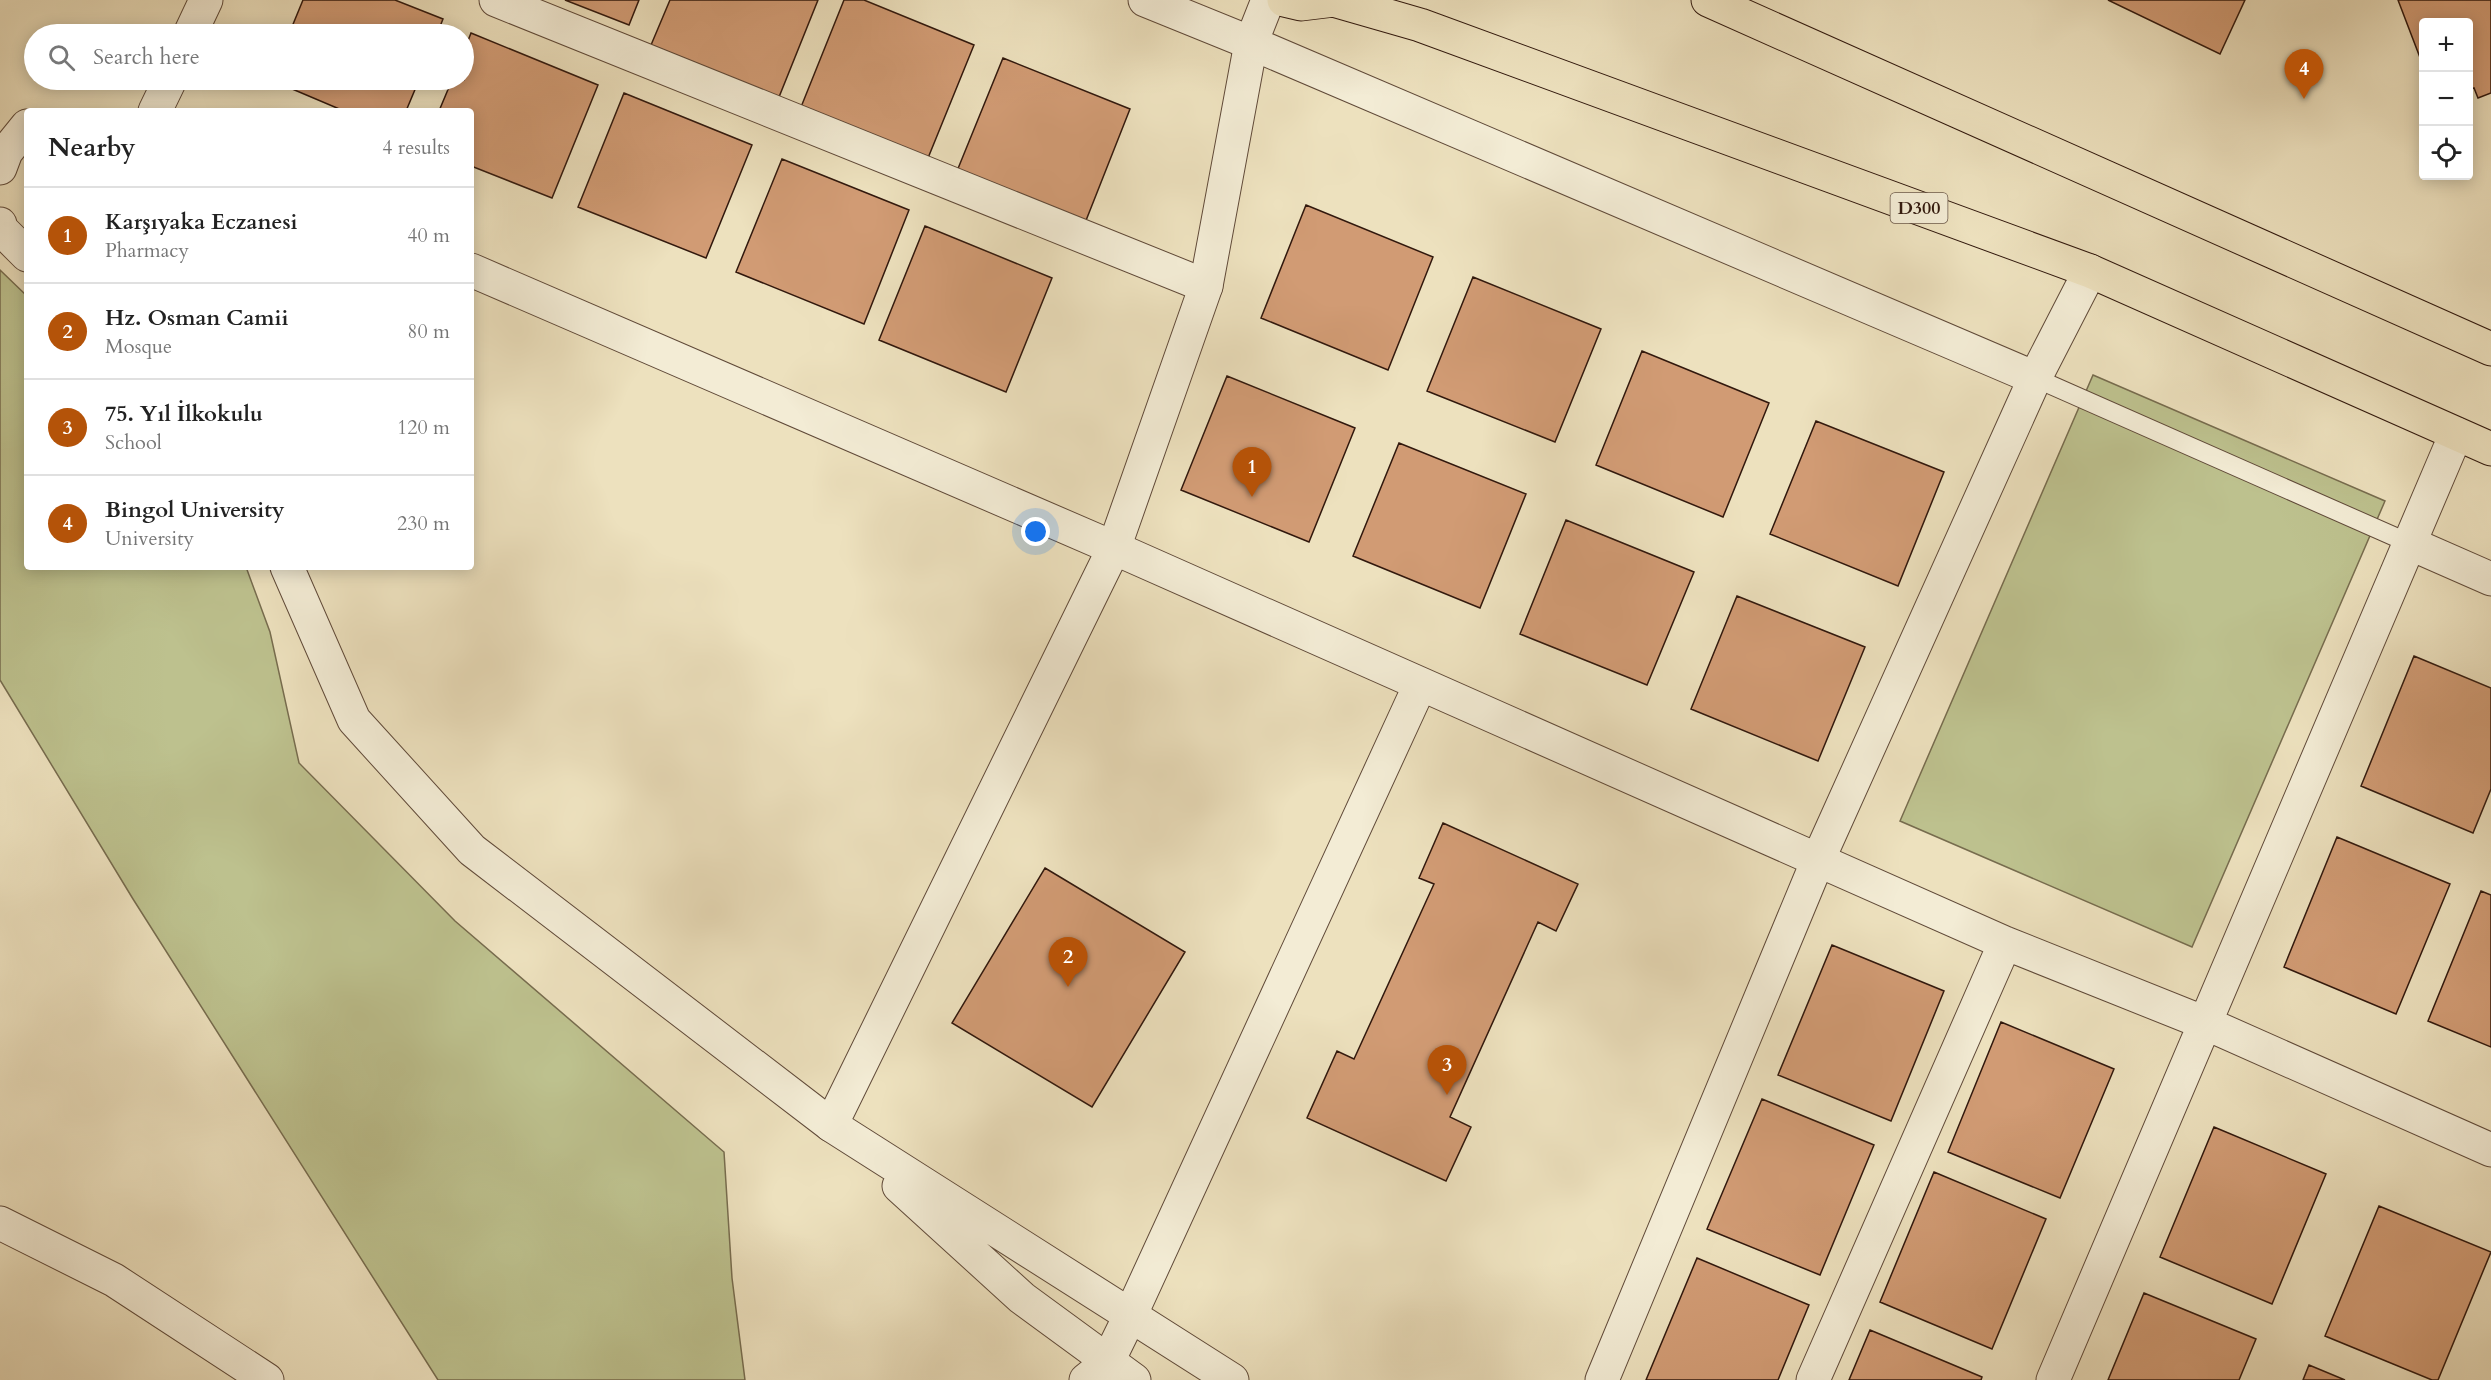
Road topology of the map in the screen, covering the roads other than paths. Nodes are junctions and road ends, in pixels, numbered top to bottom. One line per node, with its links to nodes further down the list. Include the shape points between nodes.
1 (206, 0): 8 (street)
2 (496, 0): 18 (street)
3 (1145, 0): 9 (street)
4 (1268, 0): 9 (street)
5 (1284, 0): 6 (highway, via 1301,4)
6 (1334, 0): 17 (highway, D300, via 1420,25)
7 (1708, 0): 19 (highway)
8 (195, 24)
9 (1251, 43): 18 (street); 20 (street)
10 (165, 90): 11 (street)
11 (156, 108)
12 (24, 130): 13 (street, via 6,152)
13 (0, 168)
14 (0, 225): 15 (street)
15 (24, 252)
16 (474, 271): 24 (street)
17 (2090, 271): 20 (street); 21 (highway, D300)
18 (1206, 286): 24 (street)
19 (2491, 349)
20 (2035, 378): 23 (lane); 28 (street)
21 (2456, 434): 22 (highway, D300); 23 (street)
22 (2491, 449)
23 (2409, 543): 26 (street); 30 (street)
24 (1114, 548): 27 (street); 31 (street)
25 (288, 570): 31 (street, via 354,720 472,850)
26 (2491, 579)
27 (1420, 685): 28 (street); 34 (street)
28 (1818, 860): 29 (street); 38 (street)
29 (2005, 943): 30 (street); 39 (street)
30 (2205, 1023): 32 (street); 40 (street)
31 (831, 1125): 34 (street); 35 (street)
32 (2491, 1150)
33 (0, 1223): 36 (street, via 114,1280)
34 (1130, 1316): 35 (street); 37 (street)
35 (1109, 1374)
36 (267, 1380)
37 (1232, 1380)
38 (1602, 1380)
39 (1813, 1380)
40 (2052, 1380)

